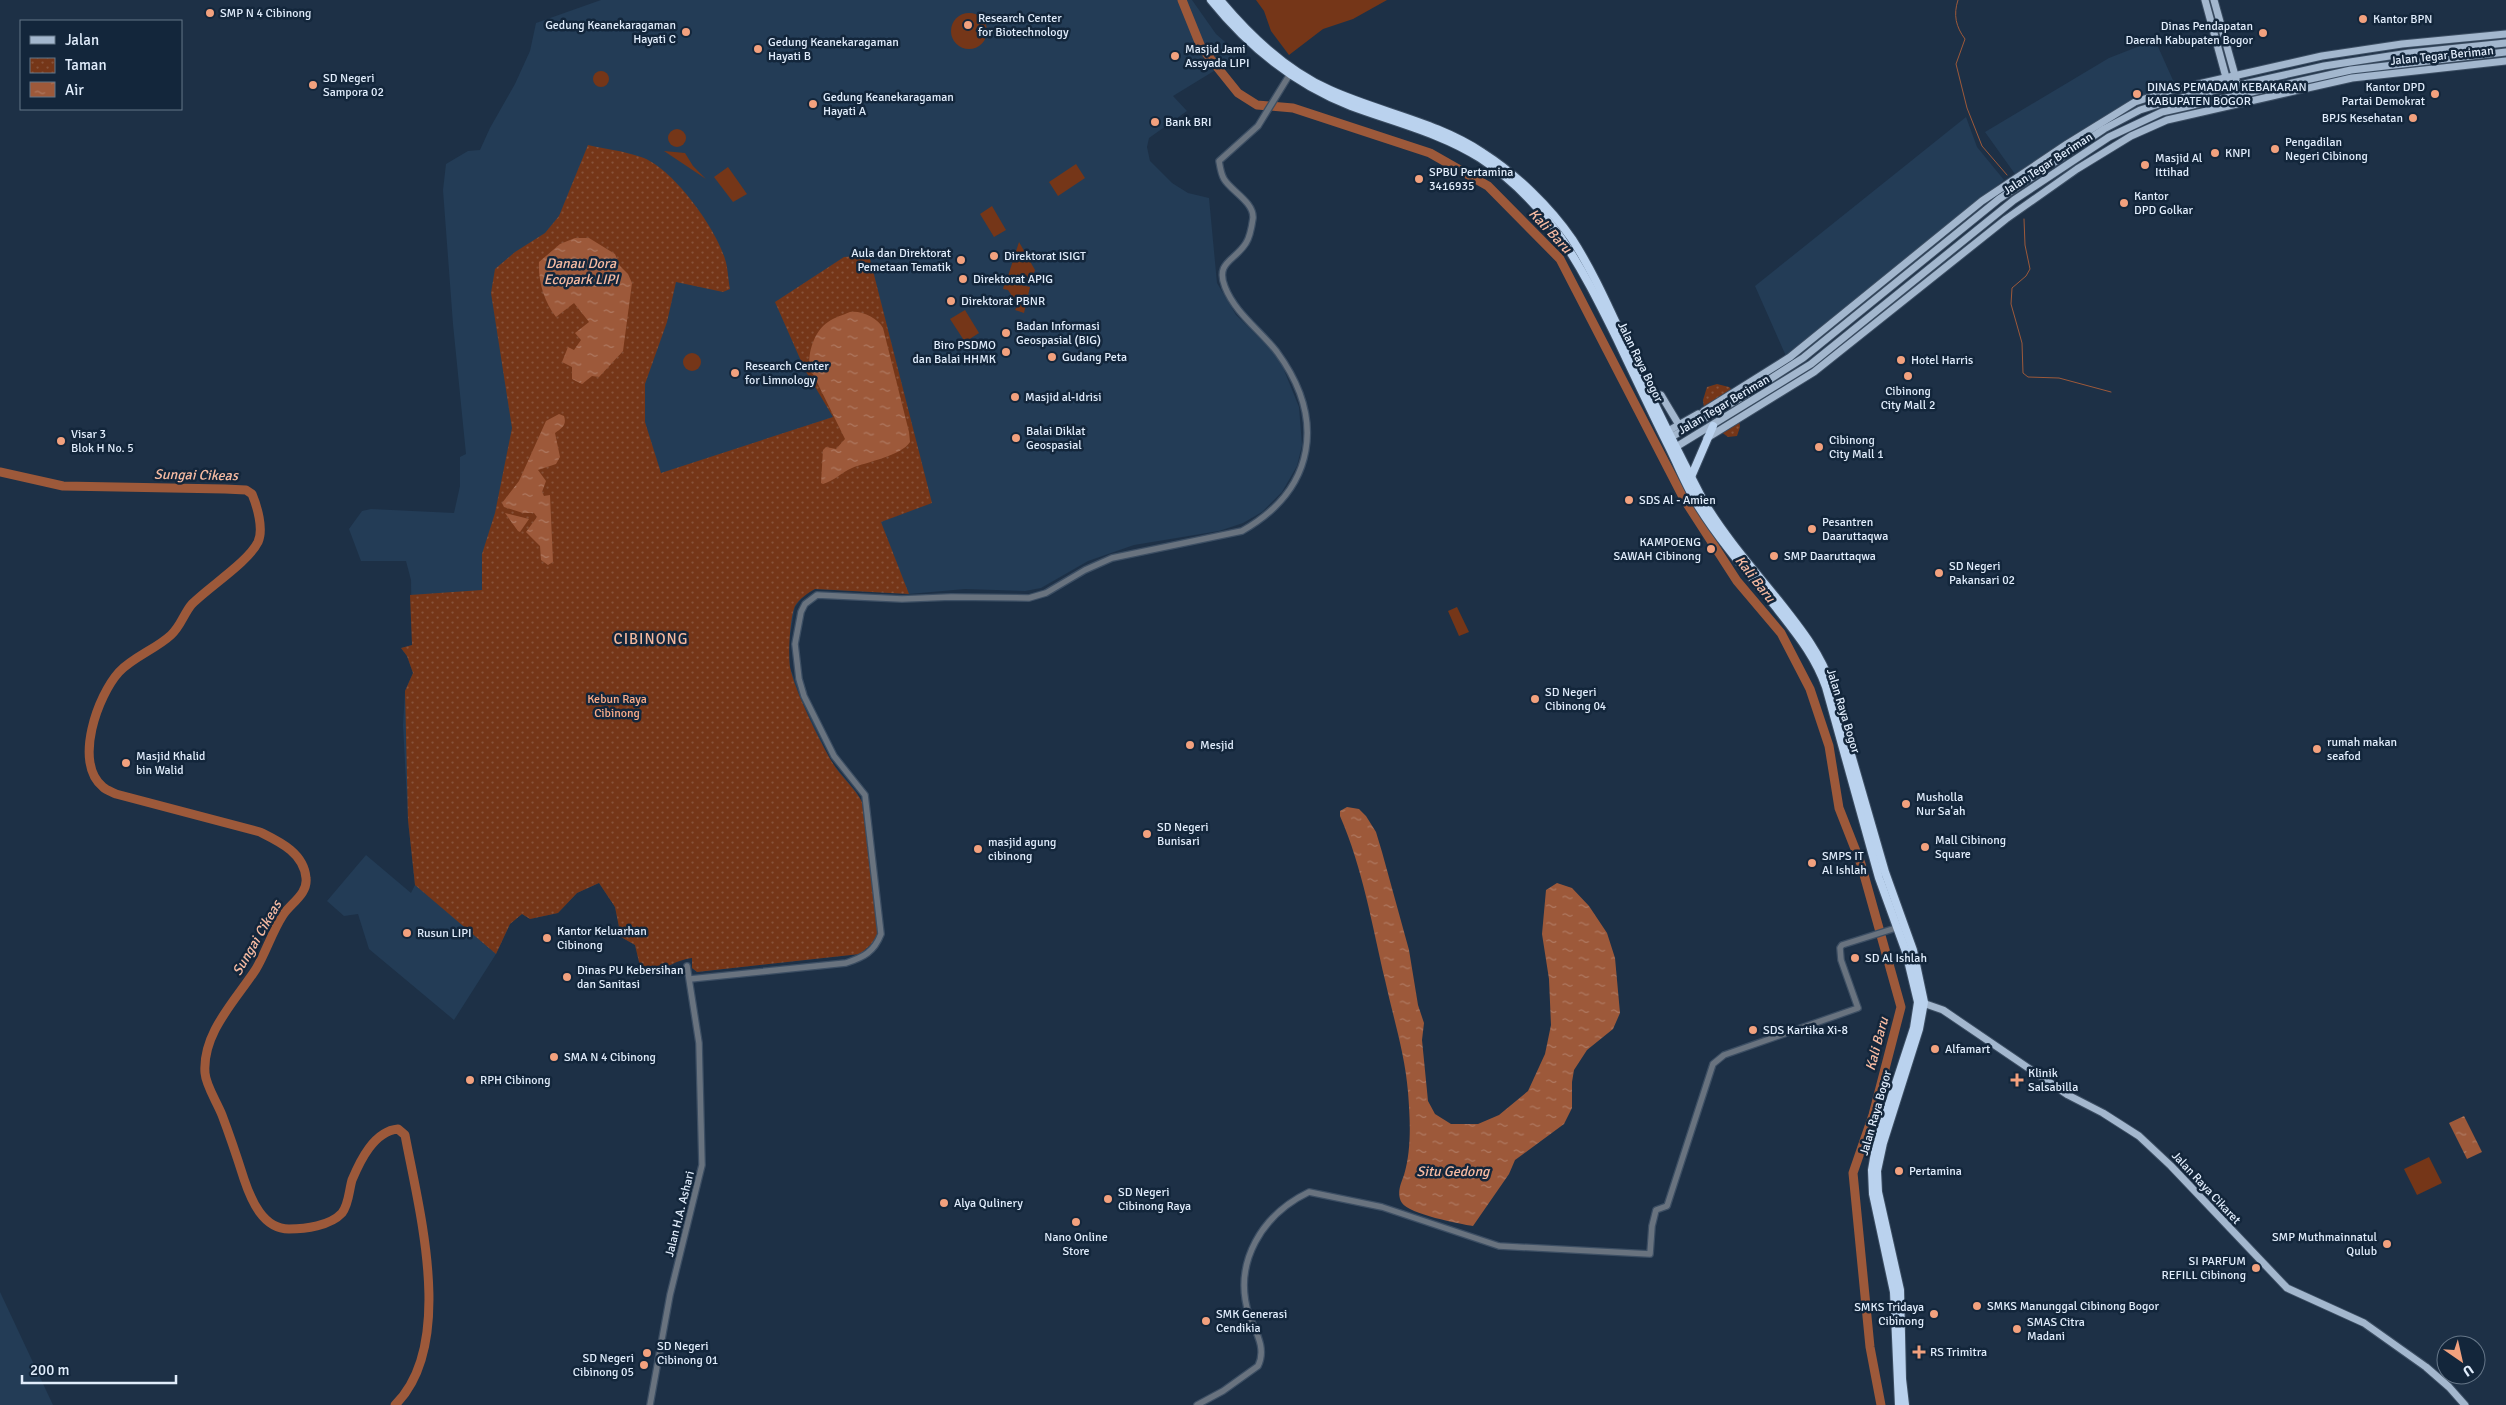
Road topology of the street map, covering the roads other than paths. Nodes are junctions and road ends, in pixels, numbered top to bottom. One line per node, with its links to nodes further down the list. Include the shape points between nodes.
1 (1211, 0): 11 (highway, Jalan Raya Bogor, via 1255,49)
2 (1220, 0): 18 (highway, Jalan Raya Bogor, via 1260,44 1315,82 1449,134 1484,153)
3 (2205, 0): 13 (main road)
4 (2214, 0): 12 (main road)
5 (2506, 34): 9 (main road, Jalan Tegar Beriman, via 2402,44 2322,56)
6 (2506, 43): 10 (main road, Jalan Tegar Beriman, via 2409,53)
7 (2506, 52): 16 (main road, Jalan Tegar Beriman, via 2351,70)
8 (2506, 61): 25 (main road, Jalan Tegar Beriman, via 2352,78 2149,126 2108,149 2006,219 1814,372)
9 (2277, 67): 10 (main road); 12 (main road, Jalan Tegar Beriman)
10 (2291, 73): 14 (main road, Jalan Tegar Beriman)
11 (1290, 74): 18 (highway, Jalan Raya Bogor, via 1327,96 1446,140); 36 (street, via 1264,118 1219,161 1224,180 1251,210 1253,218 1245,245 1227,263 1221,276 1225,289 1288,368 1304,405 1308,445 1301,472 1291,489 1281,502 1242,531 1112,558 1046,593 1029,598 902,599 817,595 812,598 801,612 795,644 799,678 804,696 834,756 865,795 881,934 878,944 867,955 846,962)
12 (2235, 76): 13 (main road, Jalan Tegar Beriman); 14 (main road)
13 (2226, 78): 15 (main road); 24 (main road, Jalan Tegar Beriman, via 2145,98 2087,130 1982,201 1790,357)
14 (2238, 86): 15 (main road, Jalan Tegar Beriman); 16 (main road)
15 (2229, 88): 17 (main road); 19 (main road, Jalan Tegar Beriman, via 2140,110 2104,129)
16 (2240, 94): 17 (main road, Jalan Tegar Beriman)
17 (2231, 96): 20 (main road, Jalan Tegar Beriman, via 2162,112 2137,122 2109,137)
18 (1500, 170): 21 (highway, Jalan Raya Bogor, via 1540,201 1572,240 1597,285)
19 (1987, 208): 20 (main road); 28 (main road, Jalan Tegar Beriman, via 1803,358)
20 (1993, 216): 23 (main road, Jalan Tegar Beriman, via 1811,364)
21 (1643, 386): 22 (highway, Jalan Raya Bogor); 29 (highway, Jalan Raya Bogor)
22 (1652, 397): 26 (main road, via 1661,395); 29 (highway, Jalan Raya Bogor)
23 (1746, 406): 25 (main road); 27 (main road, Jalan Tegar Beriman)
24 (1704, 411): 26 (main road); 28 (main road, Jalan Tegar Beriman)
25 (1749, 414): 30 (main road, Jalan Tegar Beriman)
26 (1679, 425): 29 (main road)
27 (1714, 426): 30 (highway); 31 (main road, Jalan Tegar Beriman)
28 (1689, 428): 29 (main road, Jalan Tegar Beriman)
29 (1668, 436): 31 (highway, Jalan Raya Bogor)
30 (1707, 438): 32 (highway)
31 (1673, 448): 32 (highway, Jalan Raya Bogor); 33 (highway, Jalan Raya Bogor, via 1709,522 1798,634 1815,661)
32 (1691, 477): 33 (highway, Jalan Raya Bogor, via 1713,517 1802,630 1820,658 1831,684)
33 (1864, 811): 34 (highway, Jalan Raya Bogor, via 1879,878)
34 (1900, 926): 37 (highway, Jalan Raya Bogor); 40 (street, via 1840,948 1858,1008 1724,1055 1713,1064 1667,1206 1656,1210 1649,1255 1499,1246 1395,1210 1313,1192 1290,1202 1268,1221 1249,1256 1246,1293 1249,1315 1259,1338 1261,1354 1258,1366)
35 (688, 966): 36 (street, Jalan H.A. Ashari)
36 (690, 979): 39 (street, Jalan H.A. Ashari, via 700,1058 702,1165 671,1288)
37 (1921, 1002): 38 (highway, Jalan Raya Bogor, via 1877,1140 1872,1170 1877,1216 1891,1273); 43 (main road, Jalan Raya Cikaret, via 1947,1012 2059,1090 2103,1112 2138,1136 2171,1166 2286,1288 2364,1323 2426,1367)
38 (1899, 1329): 41 (highway, Jalan Raya Bogor, via 1896,1383); 42 (highway, Jalan Raya Bogor)
39 (650, 1405)
40 (1197, 1405)
41 (1899, 1405)
42 (1905, 1405)
43 (2465, 1405)

